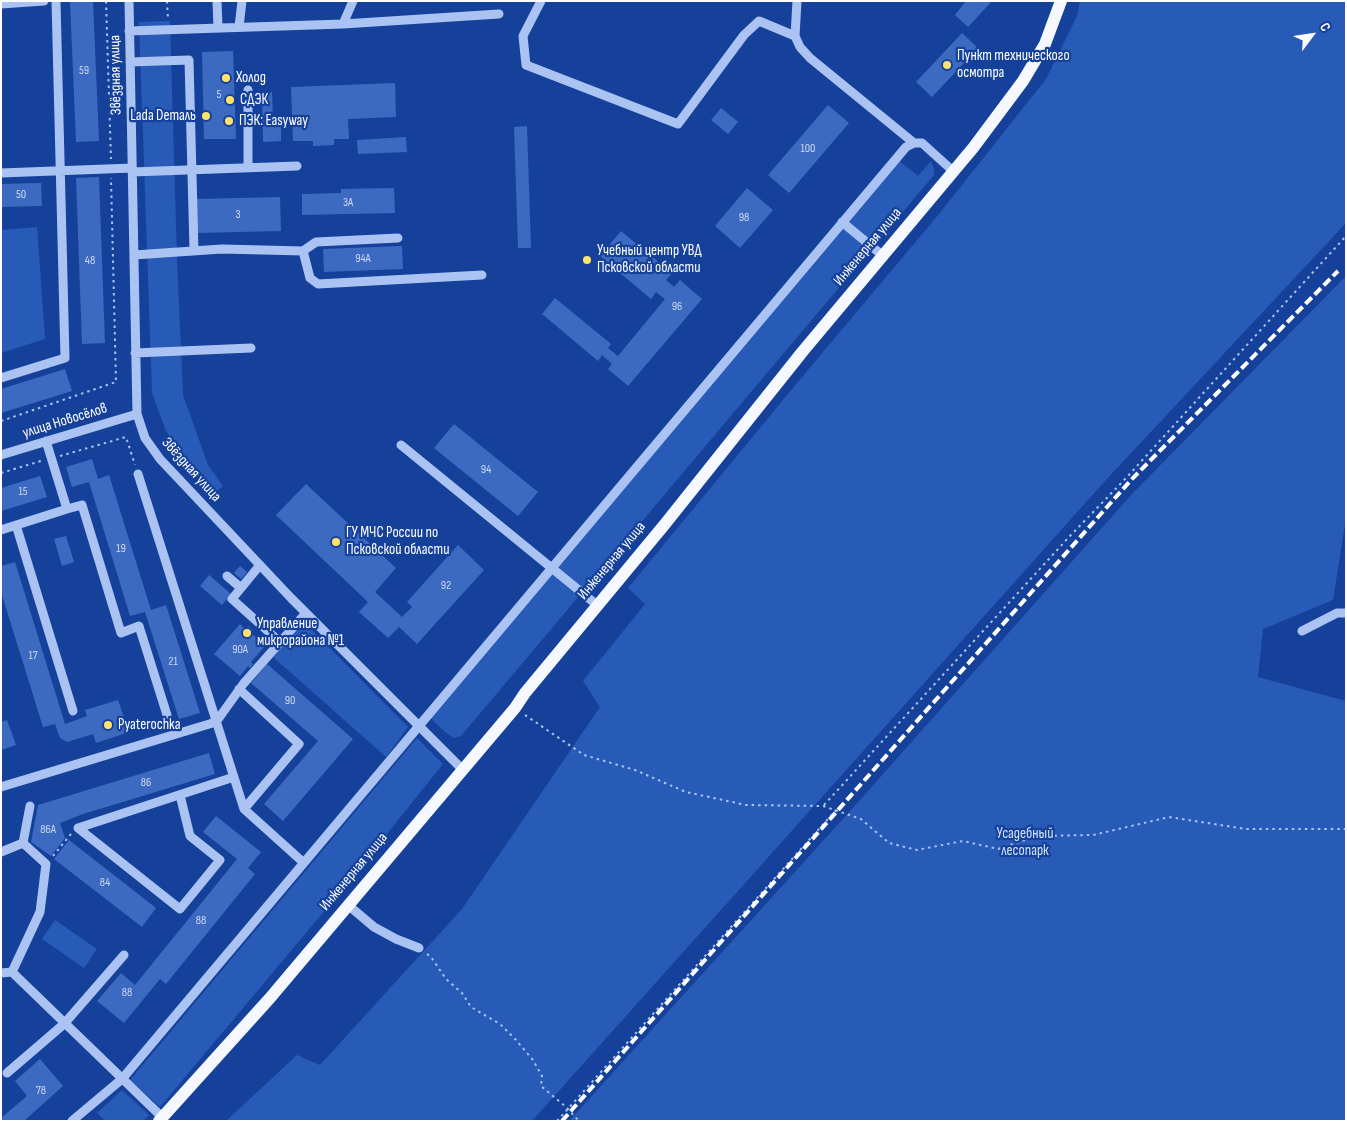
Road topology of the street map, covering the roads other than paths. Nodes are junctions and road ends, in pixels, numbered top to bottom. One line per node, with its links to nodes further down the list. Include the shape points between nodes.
1 (44, 1): 10 (street)
2 (56, 1): 24 (street)
3 (129, 1): 15 (street, Звёздная улица)
4 (217, 1): 14 (street)
5 (242, 1): 13 (street)
6 (353, 1): 12 (street)
7 (541, 1): 16 (street, via 523,36 526,64 678,124 744,35 759,21)
8 (797, 1): 16 (street)
9 (1061, 1): 25 (main road, Инженерная улица, via 1045,44 1023,81)
10 (1, 4)
11 (499, 14): 12 (street)
12 (343, 24): 13 (street)
13 (240, 27): 14 (street)
14 (218, 28): 15 (street)
15 (129, 31): 17 (street, Звёздная улица)
16 (796, 36): 19 (street, via 800,47 810,58)
17 (130, 62): 22 (street, Звёздная улица); 23 (street, via 189,60)
18 (248, 90): 21 (street)
19 (914, 143): 25 (street, via 922,143); 27 (street, via 906,147)
20 (297, 166): 21 (street)
21 (248, 167): 23 (street)
22 (132, 170): 23 (street); 24 (street); 31 (street, Звёздная улица)
23 (192, 170): 29 (street)
24 (60, 171): 26 (street); 36 (street, via 65,358)
25 (953, 171): 32 (main road, Инженерная улица)
26 (1, 173)
27 (842, 222): 32 (street); 46 (street)
28 (398, 238): 30 (street, via 316,242)
29 (194, 250): 30 (street); 31 (street)
30 (303, 250): 33 (street, via 310,278 318,284)
31 (134, 255): 35 (street, Звёздная улица)
32 (882, 255): 49 (main road, Инженерная улица)
33 (482, 275)
34 (251, 348): 35 (street)
35 (136, 353): 37 (street, Звёздная улица)
36 (1, 378)
37 (136, 414): 38 (street, улица Новосёлов); 45 (street, Звёздная улица, via 145,438 160,459)
38 (46, 441): 40 (street, улица Новосёлов); 42 (street)
39 (401, 445): 46 (street)
40 (1, 455)
41 (138, 474): 57 (street)
42 (67, 509): 43 (street); 56 (street, via 82,505 121,633 139,626)
43 (16, 525): 44 (street); 55 (street)
44 (1, 530)
45 (260, 565): 48 (street); 50 (street, Звёздная улица)
46 (553, 568): 49 (street); 58 (street)
47 (227, 576): 48 (street)
48 (241, 588): 53 (street, via 232,599)
49 (597, 605): 59 (main road, Инженерная улица)
50 (306, 613): 53 (street); 58 (street, Звёздная улица)
51 (1346, 613): 52 (street, via 1338,613)
52 (1302, 631)
53 (280, 642): 54 (street)
54 (239, 689): 57 (street); 64 (street, via 299,744)
55 (73, 711)
56 (167, 715)
57 (216, 722): 60 (street); 61 (street)
58 (420, 727): 59 (street, Звёздная улица); 67 (street)
59 (462, 769): 68 (main road, Инженерная улица)
60 (234, 777): 62 (street); 64 (street)
61 (1, 787)
62 (180, 794): 62 (street, via 78,828 180,909 220,860 190,836)
63 (30, 806): 65 (street)
64 (244, 808): 67 (street)
65 (23, 843): 66 (street); 71 (street, via 46,864 40,912)
66 (1, 852)
67 (304, 864): 75 (street)
68 (348, 905): 69 (street, via 374,927); 76 (main road, Инженерная улица)
69 (419, 948)
70 (124, 955): 73 (street)
71 (12, 972): 72 (street); 73 (street)
72 (1, 973)
73 (64, 1024): 74 (street); 75 (street)
74 (7, 1073)
75 (122, 1079): 76 (street); 77 (street)
76 (161, 1119)
77 (72, 1121)

